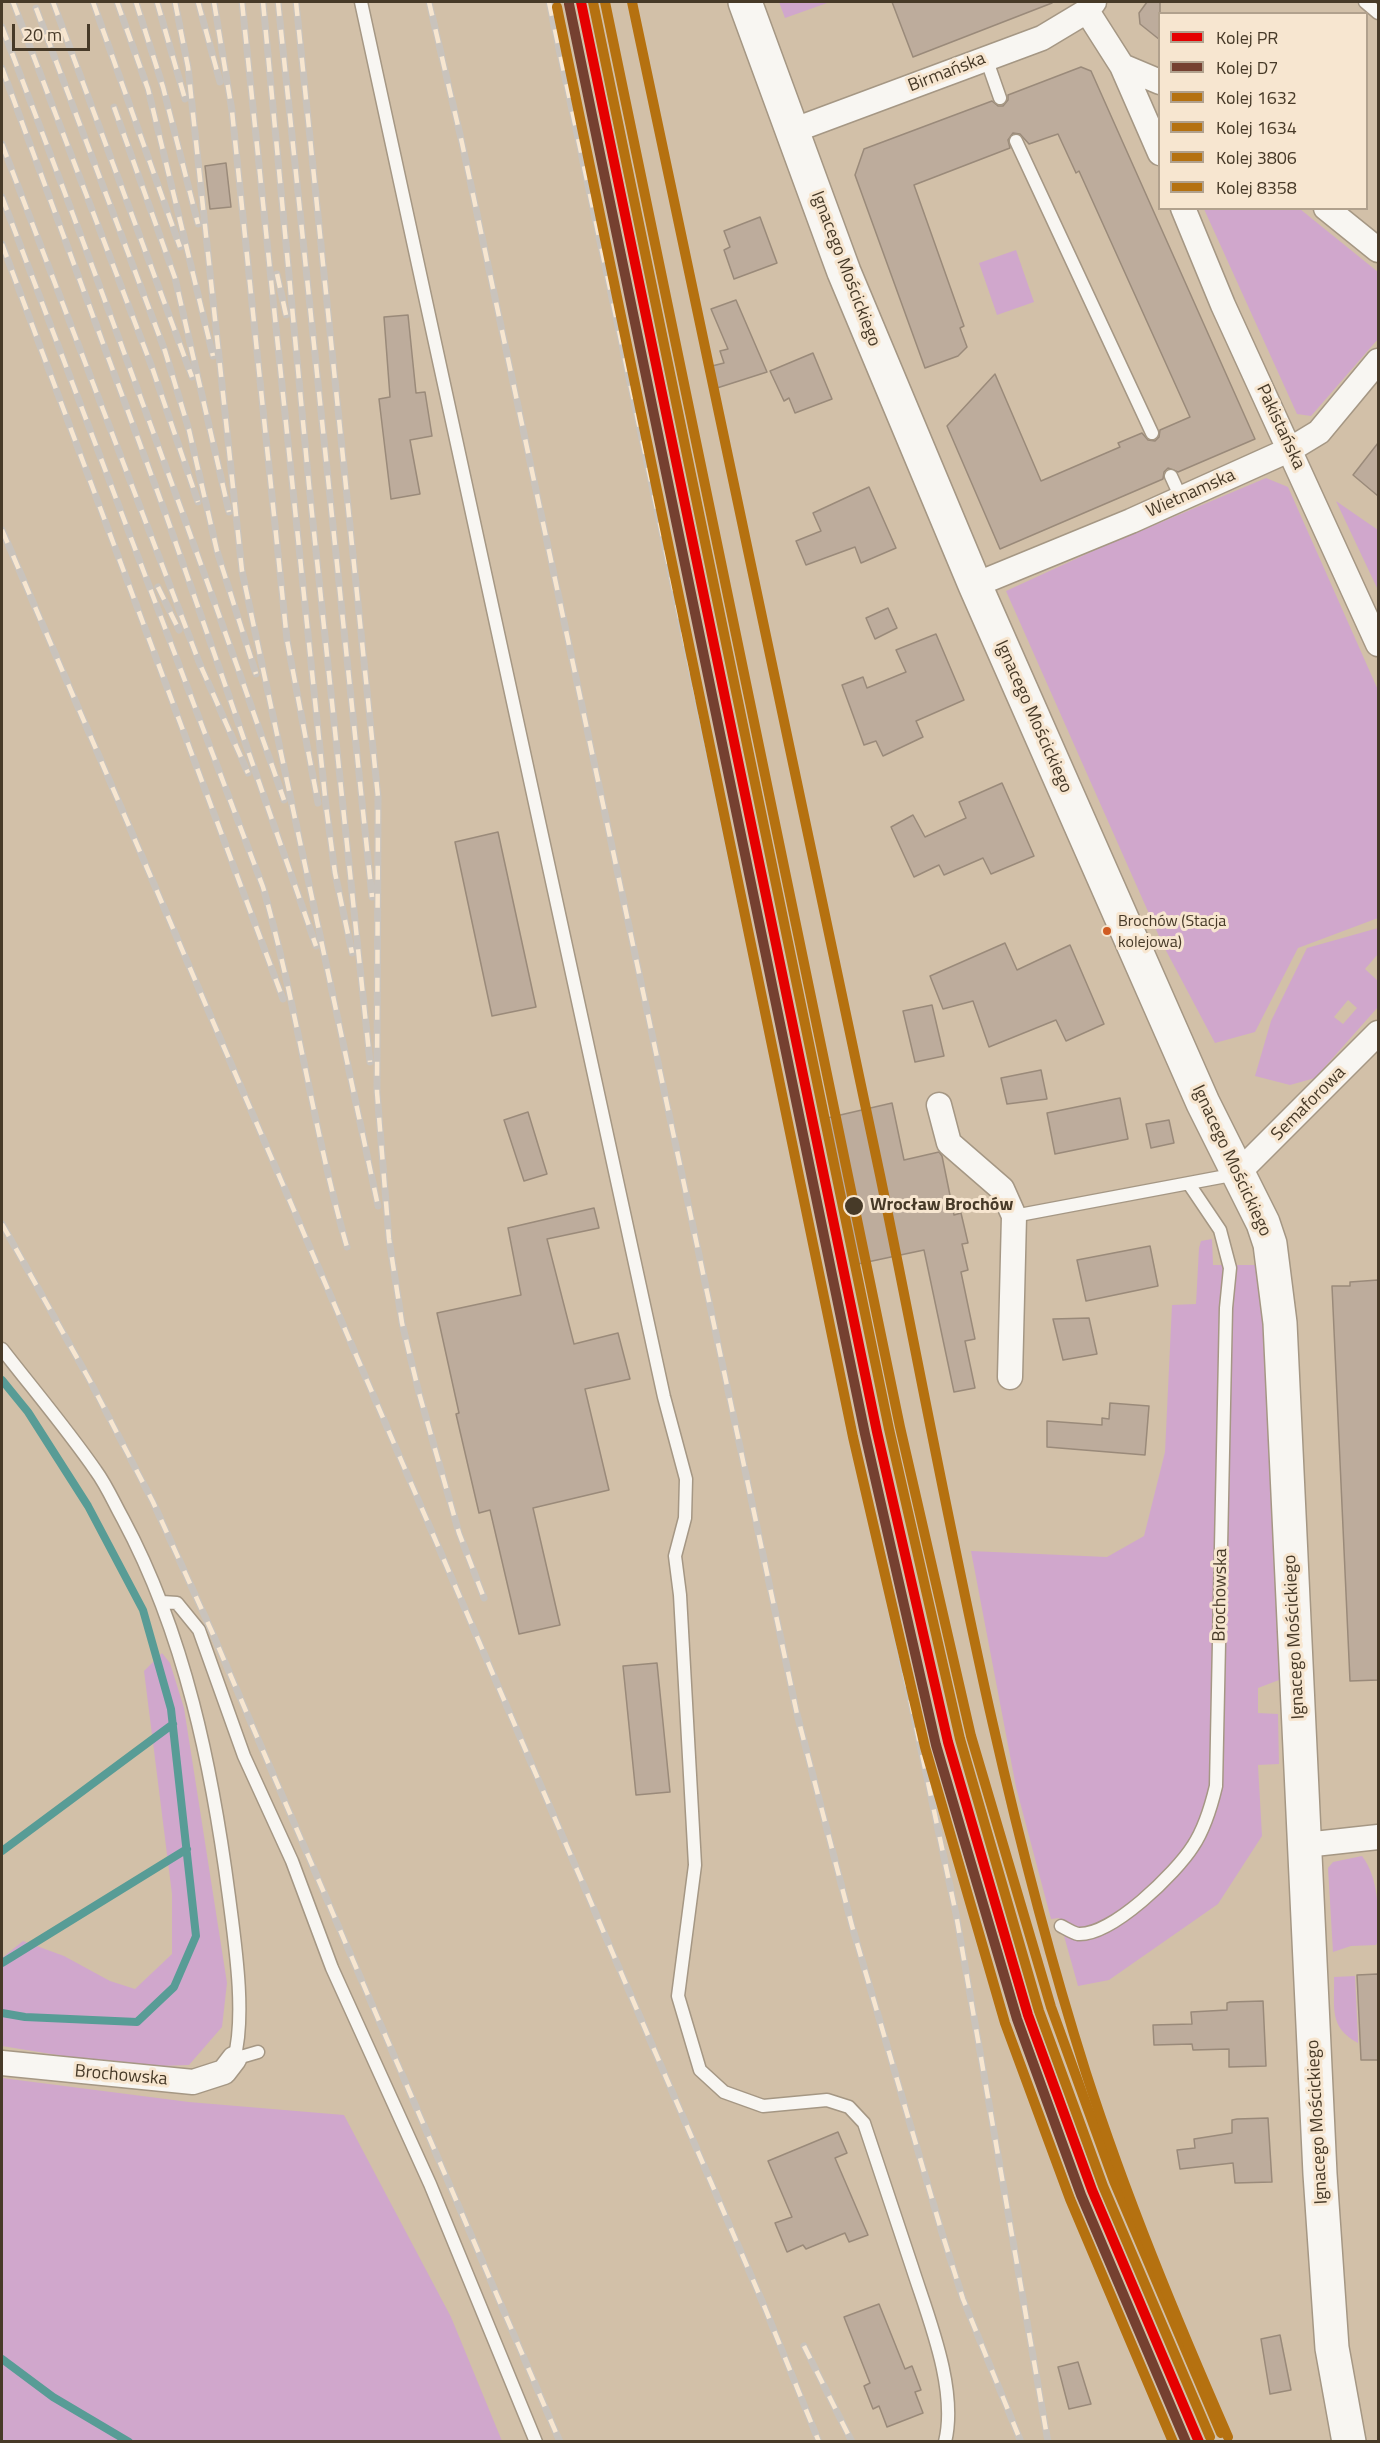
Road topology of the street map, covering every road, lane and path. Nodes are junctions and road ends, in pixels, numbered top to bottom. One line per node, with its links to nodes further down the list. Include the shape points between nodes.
1 (361, 2): 38 (lane, via 656,1362 686,1479 685,1518 675,1556 695,1865 678,1996 700,2070 724,2092 763,2106 827,2100 849,2107 864,2123 938,2347 946,2394)
2 (745, 2): 10 (street, Ignacego Mościckiego)
3 (1365, 2): 5 (lane)
4 (1090, 6): 6 (street, Birmańska, via 1042,38); 7 (street)
5 (1378, 13)
6 (986, 58): 9 (lane); 10 (street, Birmańska)
7 (1122, 66): 8 (street); 12 (street)
8 (1158, 81)
9 (1000, 98)
10 (792, 131): 21 (street, Ignacego Mościckiego, via 844,272)
11 (1016, 141): 17 (lane)
12 (1158, 148)
13 (1184, 210): 18 (street, Pakistańska, via 1223,305)
14 (1328, 210): 15 (street)
15 (1378, 250)
16 (1378, 361): 18 (street, Wietnamska, via 1319,432)
17 (1152, 434)
18 (1291, 448): 20 (street, Wietnamska); 22 (street, Pakistańska)
19 (1171, 476): 20 (lane)
20 (1181, 498): 21 (street, Wietnamska)
21 (975, 585): 25 (street, Ignacego Mościckiego, via 1198,1093)
22 (1378, 644)
23 (1378, 1034): 25 (street, Semaforowa)
24 (939, 1105): 27 (street, via 949,1143 1002,1189)
25 (1238, 1173): 26 (lane); 32 (street, Ignacego Mościckiego, via 1270,1244 1280,1323)
26 (1189, 1184): 27 (lane); 33 (lane, Brochowska, via 1220,1230 1230,1268 1225,1327 1216,1786 1209,1814 1193,1846 1162,1884 1127,1912 1098,1928 1077,1934)
27 (1014, 1216): 29 (street)
28 (2, 1349): 30 (lane, via 98,1472)
29 (1010, 1377)
30 (162, 1602): 35 (lane, via 212,1779 235,1945 240,2039); 37 (lane, via 177,1603 199,1630 244,1756 292,1860 332,1968 434,2195)
31 (1378, 1837): 32 (street)
32 (1305, 1845): 39 (street, Ignacego Mościckiego, via 1332,2348)
33 (1061, 1926)
34 (258, 2052): 35 (lane)
35 (234, 2060): 36 (street, Brochowska, via 224,2072 193,2082)
36 (2, 2063)
37 (536, 2442)
38 (945, 2442)
39 (1348, 2442)

